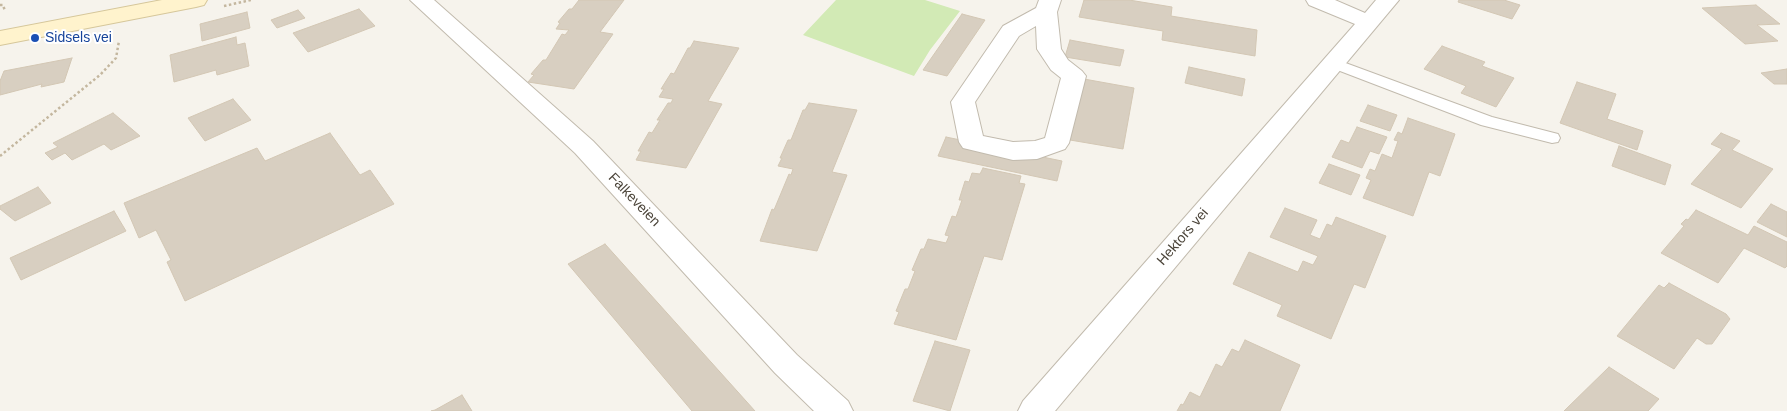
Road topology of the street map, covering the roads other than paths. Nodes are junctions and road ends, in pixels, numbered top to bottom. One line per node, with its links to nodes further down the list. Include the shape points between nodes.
1 (196, 0): 7 (main road)
2 (421, 0): 10 (street, Falkeveien, via 584,147 786,364)
3 (1317, 0): 6 (street)
4 (1388, 0): 6 (street, Hektors vei)
5 (1048, 6): 5 (street, via 1011,31 963,102 972,142 1013,151 1037,150 1056,143 1074,76 1058,65 1049,49)
6 (1368, 22): 8 (street, Hektors vei)
7 (0, 38)
8 (1332, 63): 9 (lane, via 1487,121); 11 (street, Hektors vei)
9 (1552, 138)
10 (836, 411)
11 (1035, 411)

